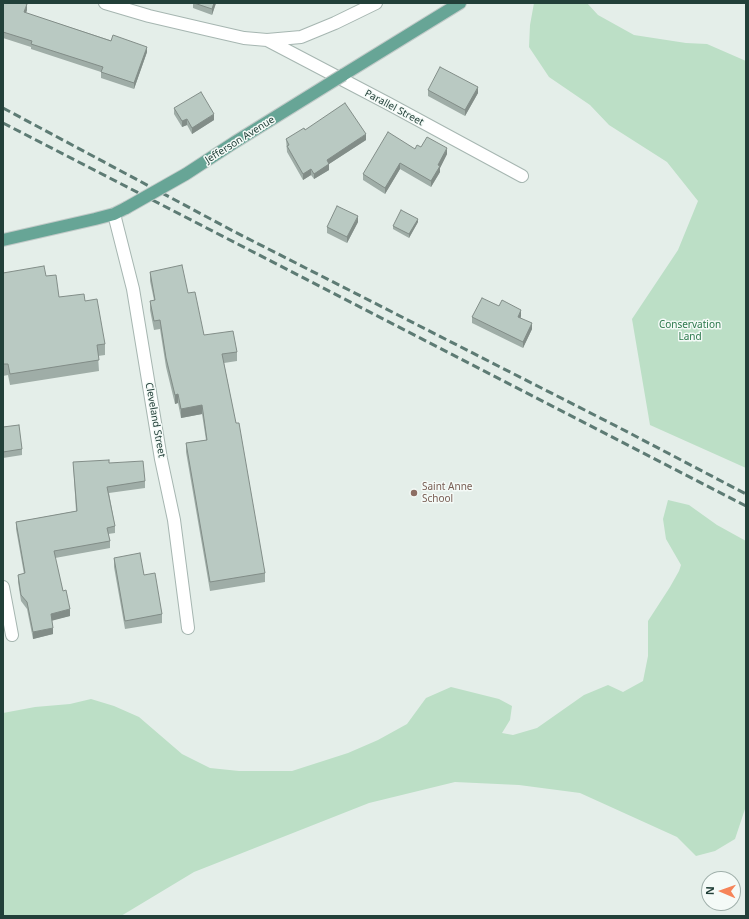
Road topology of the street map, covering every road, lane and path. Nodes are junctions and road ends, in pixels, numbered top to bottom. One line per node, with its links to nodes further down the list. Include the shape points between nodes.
1 (105, 3): 4 (street, Parallel Street, via 216,32)
2 (376, 3): 4 (street, Parallel Street, via 301,37)
3 (460, 3): 6 (main road, Jefferson Avenue, bridge, via 180,177)
4 (267, 40): 5 (street, Parallel Street)
5 (522, 176)
6 (114, 214): 7 (main road, Jefferson Avenue); 9 (street, Cleveland Street, via 133,290 174,520)
7 (3, 240)
8 (3, 587): 10 (street)
9 (188, 628)
10 (12, 635)

